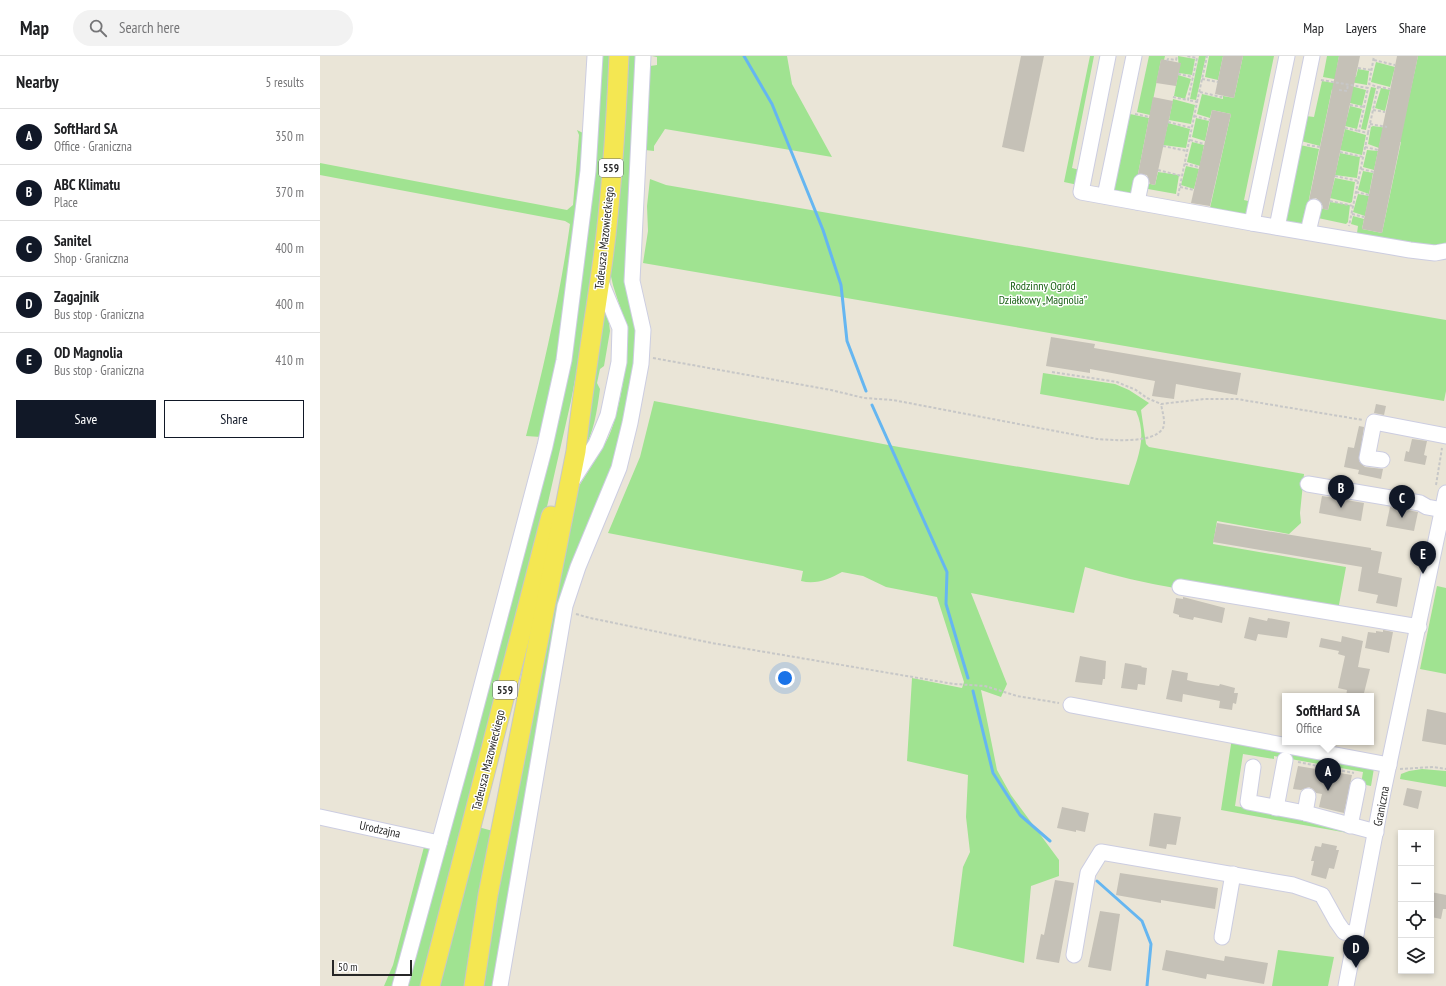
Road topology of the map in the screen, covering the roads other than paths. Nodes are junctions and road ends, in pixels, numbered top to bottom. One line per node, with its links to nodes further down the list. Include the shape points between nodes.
1 (595, 56): 37 (street, via 588,171 564,360 545,446)
2 (619, 56): 16 (main road, Tadeusza Mazowieckiego / 559, via 612,161)
3 (643, 56): 45 (street, via 632,281 643,330 642,355 619,468 578,567 565,606)
4 (1108, 56): 9 (street, via 1082,192)
5 (1134, 56): 9 (street)
6 (1286, 56): 12 (street)
7 (1312, 56): 13 (street)
8 (1141, 182): 10 (street)
9 (1105, 196): 10 (street)
10 (1137, 202): 12 (street)
11 (1314, 207): 14 (street)
12 (1252, 223): 13 (street)
13 (1277, 227): 14 (street)
14 (1308, 232): 15 (street, via 1410,250)
15 (1446, 251)
16 (599, 280): 17 (main road, Tadeusza Mazowieckiego / 559); 20 (street, via 620,328 618,362 608,415 599,438)
17 (582, 395): 20 (main road, Tadeusza Mazowieckiego / 559); 43 (main road, Tadeusza Mazowieckiego / 559)
18 (1446, 436): 19 (street, via 1374,422 1367,458)
19 (1382, 460)
20 (570, 484): 44 (main road, Tadeusza Mazowieckiego / 559, via 488,895)
21 (1308, 484): 23 (street, via 1420,503)
22 (1446, 493): 23 (street, Graniczna)
23 (1443, 510): 25 (street, Graniczna)
24 (1180, 587): 25 (street)
25 (1419, 627): 28 (street, Graniczna)
26 (1071, 705): 28 (street)
27 (1285, 760): 32 (street)
28 (1389, 766): 36 (street, Graniczna)
29 (1253, 767): 32 (street, via 1248,802)
30 (1358, 786): 35 (street)
31 (1308, 796): 33 (street)
32 (1276, 808): 33 (street)
33 (1305, 813): 35 (street)
34 (320, 817): 37 (street, Urodzajna)
35 (1350, 826): 36 (street)
36 (1376, 832): 39 (street, Graniczna)
37 (439, 843): 42 (street)
38 (1233, 874): 39 (street, via 1294,885 1322,895 1344,932); 40 (street); 41 (street, via 1101,852 1088,873)
39 (1356, 934): 46 (street, Graniczna)
40 (1222, 937)
41 (1074, 955)
42 (400, 986)
43 (430, 986)
44 (474, 986)
45 (500, 986)
46 (1346, 986)

